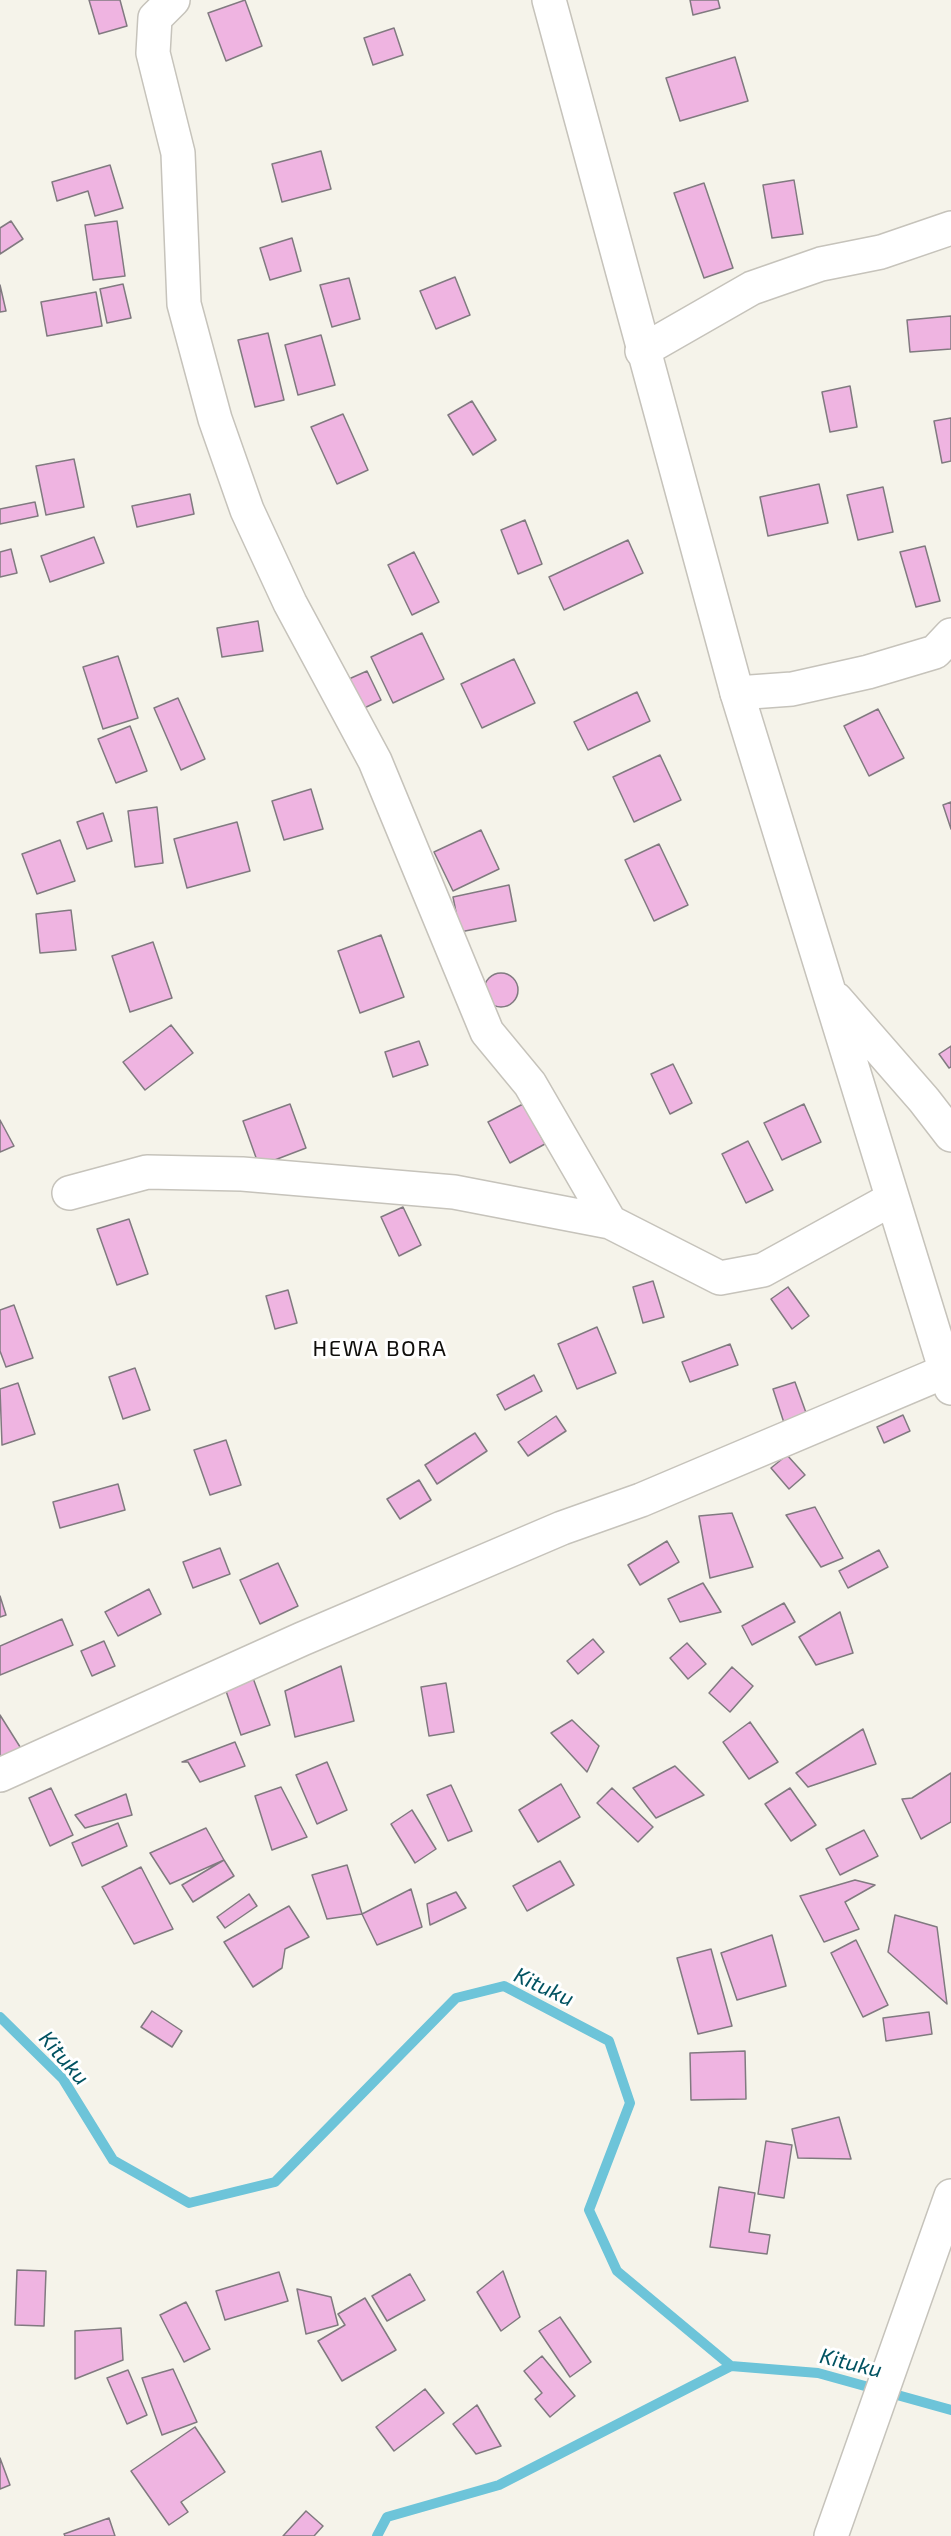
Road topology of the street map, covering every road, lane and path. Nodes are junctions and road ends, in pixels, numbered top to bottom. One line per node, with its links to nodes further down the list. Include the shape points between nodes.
1 (173, 0): 11 (street, via 155,18 153,52 178,153 184,304 216,419 247,510 290,603 375,761 487,1032 530,1084)
2 (549, 0): 4 (street)
3 (951, 228): 4 (street, via 881,252 821,264 752,288)
4 (642, 351): 6 (street)
5 (951, 635): 6 (street, via 935,651 868,672 792,689)
6 (737, 693): 7 (street)
7 (824, 984): 8 (street); 10 (street)
8 (951, 1135)
9 (69, 1193): 11 (street, via 147,1172 242,1174 454,1192)
10 (892, 1199): 11 (street, via 763,1270 720,1278); 12 (street)
11 (610, 1222)
12 (948, 1379): 13 (street, via 562,1528 302,1639)
13 (0, 1776)
14 (951, 2196): 15 (street)
15 (831, 2536)

